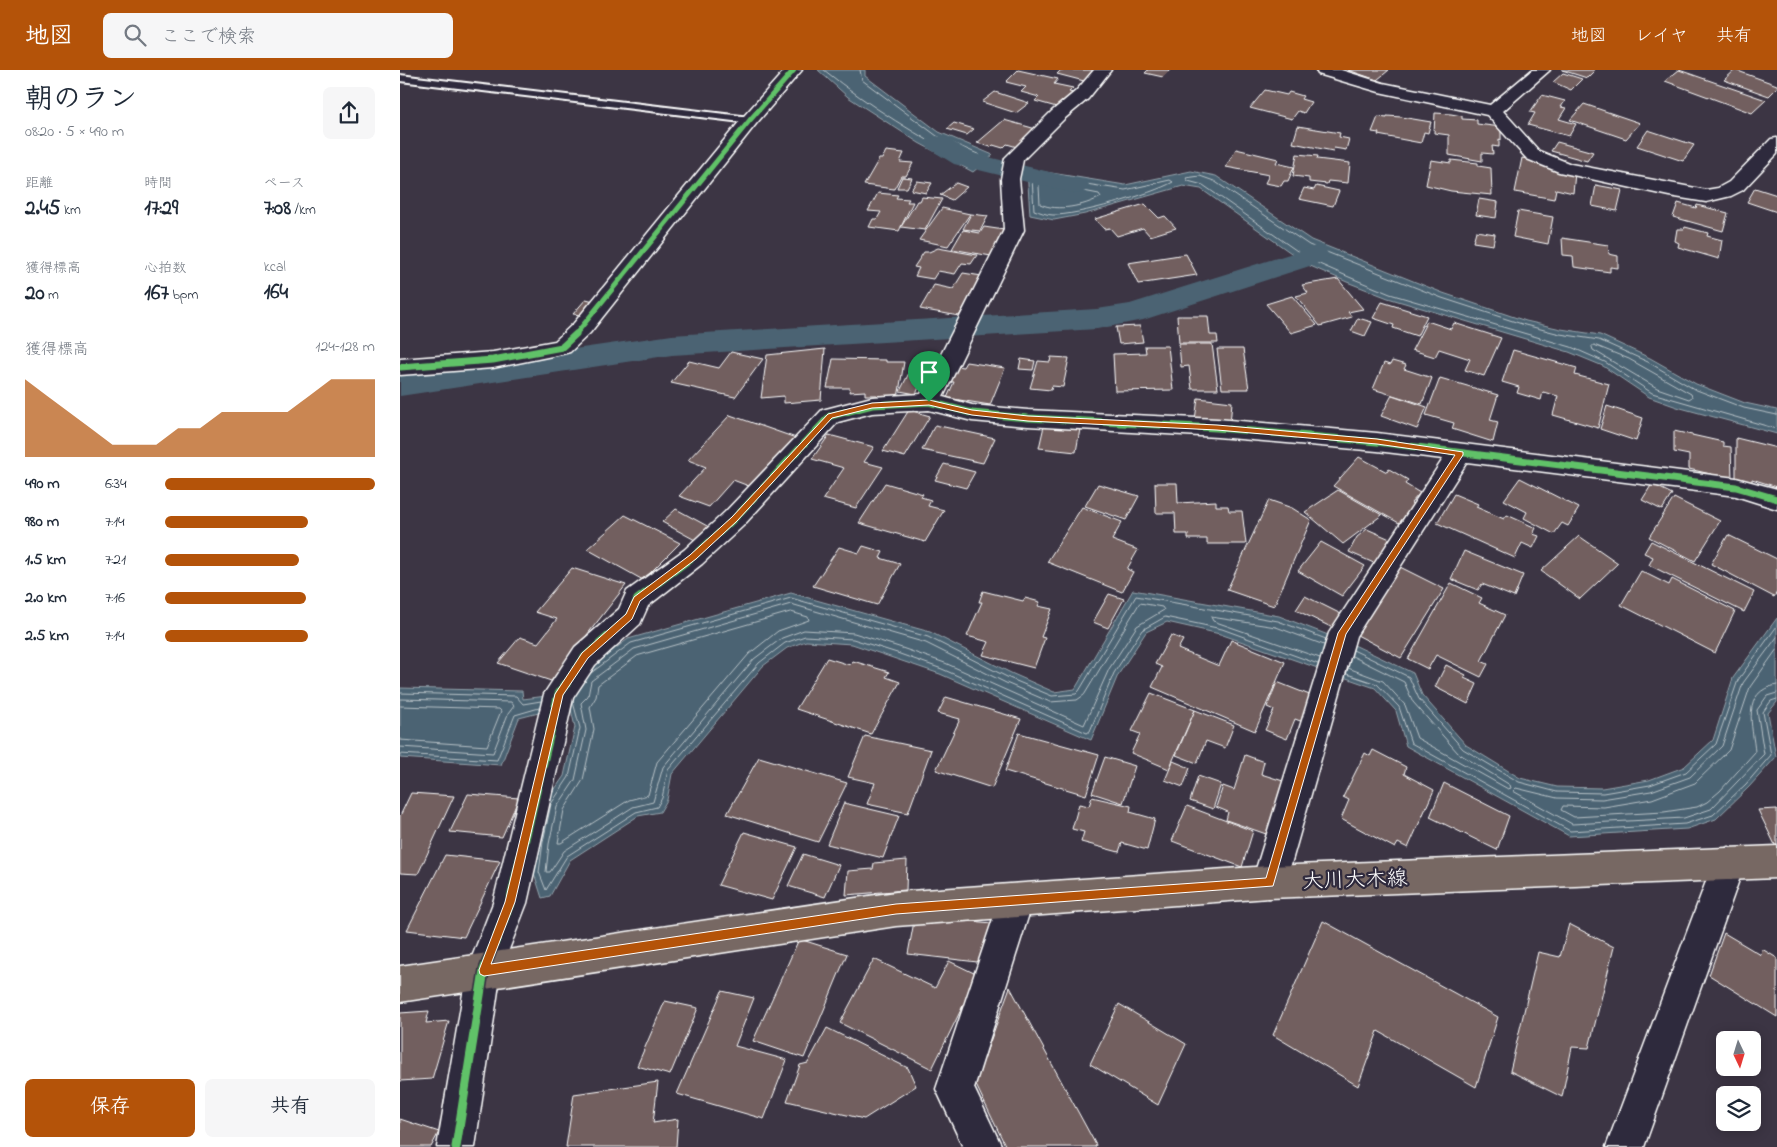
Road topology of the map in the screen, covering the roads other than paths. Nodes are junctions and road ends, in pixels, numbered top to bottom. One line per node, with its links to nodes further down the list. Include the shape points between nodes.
1 (794, 70): 7 (street)
2 (1103, 70): 10 (street, via 1082,95 1014,158 1010,179 1014,230)
3 (1324, 70): 6 (street, via 1380,87)
4 (1542, 70): 6 (street)
5 (400, 78): 7 (lane)
6 (1493, 112): 8 (street, via 1533,155 1566,168 1706,196 1736,186)
7 (750, 120): 9 (street, via 582,328 562,347 492,360)
8 (1777, 143)
9 (400, 367)
10 (929, 402): 11 (street, via 972,413 1217,428 1377,442); 17 (street, via 872,405 830,416 734,519 693,557 637,599 630,616 585,656 556,708 510,902)
11 (1460, 454): 12 (street, via 1736,487); 15 (street, via 1342,633)
12 (1777, 498)
13 (1777, 862): 14 (main road, 大川大木線)
14 (1729, 863): 15 (main road, 大川大木線); 21 (street)
15 (1269, 882): 16 (main road, 大川大木線)
16 (1016, 901): 17 (main road, 大川大木線, via 896,909); 20 (street, via 955,1090)
17 (484, 970): 18 (main road, 大川大木線); 19 (street)
18 (400, 984)
19 (456, 1147)
20 (984, 1147)
21 (1625, 1147)

